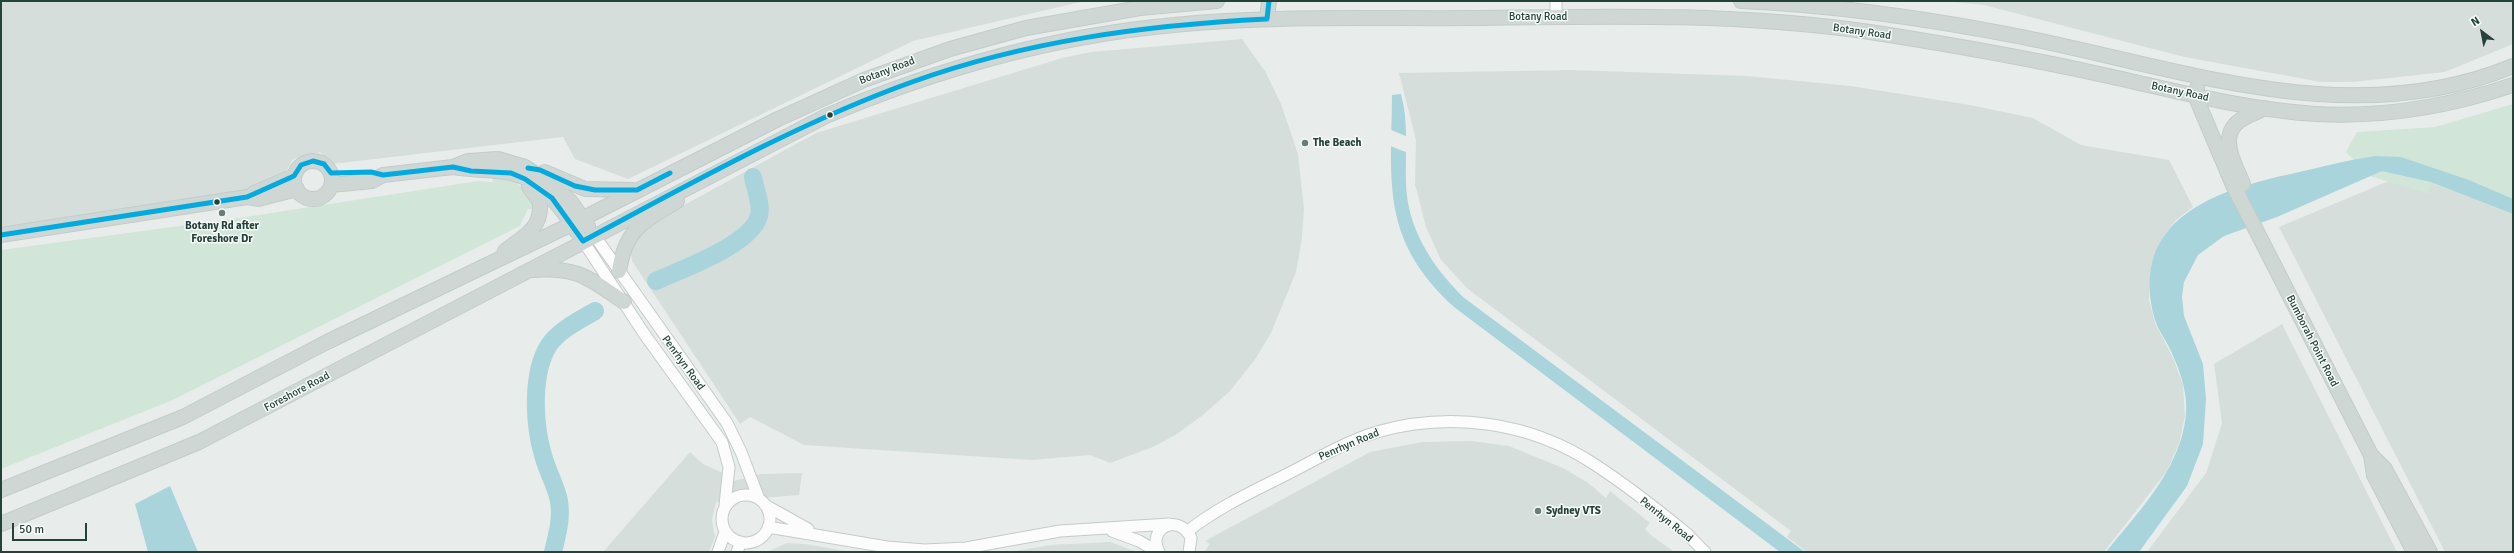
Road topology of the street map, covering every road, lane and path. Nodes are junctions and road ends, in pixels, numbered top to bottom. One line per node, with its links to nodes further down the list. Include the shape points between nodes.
1 (1212, 1): 18 (main road, Botany Road, via 1140,8 1064,20 937,53 814,101)
2 (1556, 1): 5 (street)
3 (1741, 1): 7 (main road, Botany Road, via 1869,13 1971,28)
4 (1270, 13): 5 (main road, Botany Road); 13 (main road, Botany Road, via 1223,21 1092,35 984,59 866,99)
5 (1556, 17): 9 (main road, Botany Road, via 1679,16 1841,28 1978,48)
6 (2513, 66): 7 (main road, Botany Road, via 2444,86 2374,95 2334,96 2284,92)
7 (2200, 76): 9 (main road)
8 (2513, 85): 10 (main road, Botany Road, via 2453,103 2394,112 2325,114)
9 (2196, 95): 10 (main road, Botany Road); 17 (main road, Bumborah Point Road)
10 (2265, 108): 17 (main road, Bumborah Point Road, via 2240,121 2231,131 2230,148)
11 (452, 167): 12 (main road, via 483,158); 14 (main road); 15 (main road, via 383,175 371,172)
12 (525, 167): 18 (main road, via 540,170 585,189); 19 (main road, via 557,189)
13 (726, 167): 21 (main road, Botany Road); 24 (main road, via 630,235 622,251)
14 (492, 172): 19 (main road, via 511,173 535,185); 22 (main road, via 523,183 537,196 540,207 536,226)
15 (331, 179): 16 (main road, via 324,195 312,198 306,197); 16 (main road, via 324,164 313,161 301,166)
16 (296, 183): 20 (main road, via 258,199 247,197)
17 (2238, 184): 26 (main road, Bumborah Point Road, via 2254,227)
18 (637, 190): 19 (main road, Botany Road)
19 (578, 221): 21 (main road); 22 (main road)
20 (1, 235)
21 (588, 238): 23 (main road, Foreshore Road); 24 (street, Penrhyn Road); 25 (street, Penrhyn Road)
22 (481, 268): 27 (main road, via 327,342 182,417)
23 (527, 270): 25 (main road, via 570,270 589,278); 30 (main road, Foreshore Road, via 199,442)
24 (619, 272): 28 (street, Penrhyn Road, via 727,423)
25 (624, 302): 29 (street, Penrhyn Road, via 722,442 729,468)
26 (2371, 455): 42 (main road, Bumborah Point Road, via 2374,475); 43 (main road, Bumborah Point Road, via 2385,469)
27 (1, 490)
28 (762, 502): 29 (street, via 741,495); 32 (street, via 769,516); 36 (street)
29 (725, 505): 34 (street, via 722,523)
30 (1, 524)
31 (1170, 524): 33 (street); 35 (street, via 1183,527); 39 (street, via 1157,536)
32 (768, 527): 36 (street); 37 (street, via 759,539)
33 (1107, 529): 36 (street, via 1060,531 966,548 925,550 887,547); 39 (street, via 1139,541)
34 (725, 532): 37 (street); 38 (street)
35 (1188, 532): 40 (street, via 1192,545); 41 (street, Penrhyn Road, via 1224,506 1357,440 1398,427 1456,421 1513,429 1540,436 1571,450 1687,534)
36 (816, 533)
37 (739, 547)
38 (718, 552)
39 (1158, 552)
40 (1189, 552)
41 (1705, 552)
42 (2414, 552)
43 (2430, 552)

